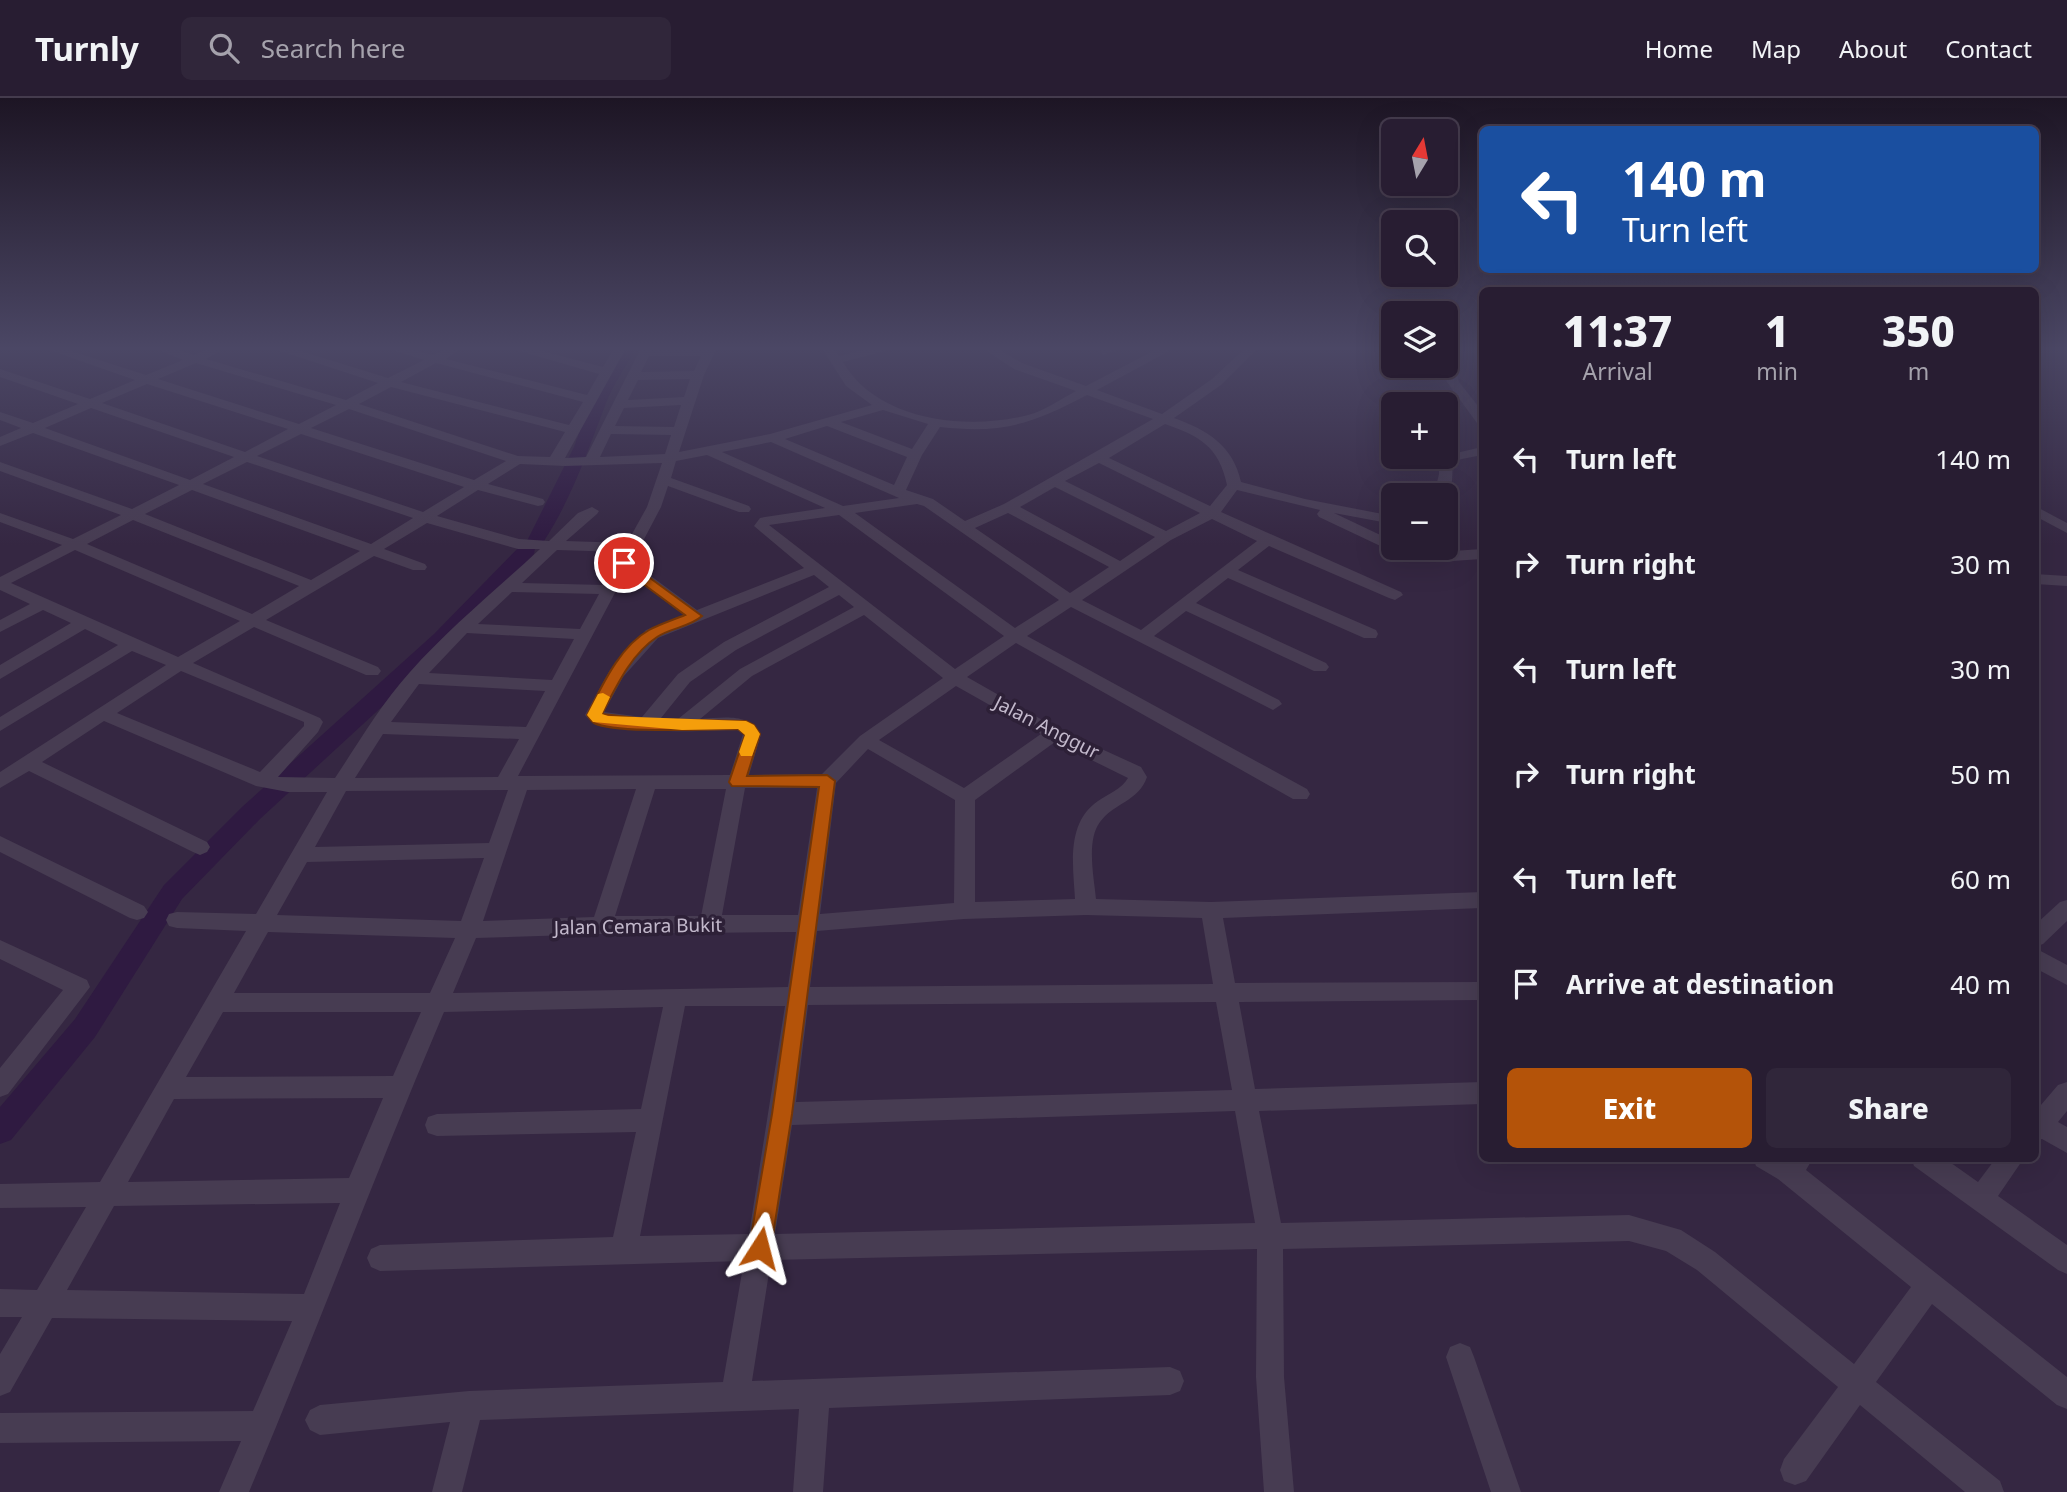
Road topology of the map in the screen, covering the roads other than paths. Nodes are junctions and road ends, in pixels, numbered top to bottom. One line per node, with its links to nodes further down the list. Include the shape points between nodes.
1 (0, 415): 19 (street)
2 (62, 415): 19 (street)
3 (122, 415): 28 (street)
4 (257, 415): 20 (street)
5 (326, 415): 20 (street)
6 (381, 415): 32 (street)
7 (514, 415): 21 (street)
8 (581, 415): 21 (street)
9 (615, 415): 22 (street)
10 (686, 415): 23 (street)
11 (852, 415): 17 (street)
12 (913, 415): 18 (street)
13 (1040, 415): 18 (street, via 1014,424)
14 (1150, 415): 16 (street)
15 (1167, 415): 16 (street)
16 (1161, 419): 31 (street); 41 (street, via 1218,444)
17 (828, 422): 24 (street); 29 (street)
18 (936, 422): 29 (street)
19 (34, 427): 25 (street); 39 (street)
20 (299, 429): 28 (street); 40 (street)
21 (572, 430): 34 (street)
22 (608, 430): 23 (street); 33 (street)
23 (681, 431): 30 (street)
24 (772, 438): 26 (street); 42 (street)
25 (0, 442)
26 (711, 452): 30 (street); 49 (street)
27 (1479, 452): 38 (street, via 1445,458)
28 (246, 455): 39 (street); 54 (street)
29 (915, 455): 42 (street)
30 (672, 458): 33 (street); 36 (street)
31 (1097, 459): 37 (street); 50 (street)
32 (517, 460): 34 (street); 40 (street)
33 (587, 461): 34 (street)
34 (560, 462)
35 (0, 466): 52 (street)
36 (664, 480): 47 (street); 66 (street)
37 (1056, 482): 46 (street); 59 (street)
38 (1444, 483)
39 (190, 484): 52 (street); 64 (street)
40 (474, 485): 44 (street); 54 (street)
41 (1234, 485): 45 (street); 50 (street)
42 (898, 492): 43 (street)
43 (917, 500): 49 (street); 57 (street)
44 (538, 502)
45 (1304, 503): 55 (street); 61 (street)
46 (1009, 507): 57 (street); 70 (street)
47 (744, 509)
48 (592, 511): 63 (street)
49 (843, 511): 69 (street, via 765,521 761,526); 91 (street)
50 (1213, 512): 59 (street); 60 (street)
51 (2039, 512): 58 (street)
52 (131, 514): 62 (street); 75 (street)
53 (0, 517): 62 (street)
54 (423, 517): 63 (street, via 518,544); 64 (street)
55 (1381, 518)
56 (2039, 520): 58 (street)
57 (966, 526): 80 (street)
58 (2067, 530)
59 (1166, 537): 70 (street)
60 (1267, 540): 71 (street); 79 (street)
61 (1381, 541)
62 (75, 545): 74 (street); 85 (street)
63 (553, 546): 66 (street); 76 (street)
64 (371, 551): 68 (street); 75 (street)
65 (1479, 555): 67 (street)
66 (628, 556): 78 (street); 84 (street)
67 (1458, 556)
68 (419, 567)
69 (817, 568): 77 (street); 84 (street)
70 (1120, 568): 80 (street)
71 (1226, 571): 82 (street); 90 (street)
72 (2039, 579): 73 (street)
73 (2067, 581)
74 (0, 584): 81 (street)
75 (312, 586): 85 (street)
76 (507, 587): 78 (street); 88 (street)
77 (842, 587): 83 (street); 103 (street, via 730,646 684,678)
78 (609, 590): 89 (street)
79 (1395, 595)
80 (1070, 600): 91 (street); 92 (street)
81 (42, 604): 86 (street); 87 (street)
82 (1184, 604): 92 (street); 95 (street)
83 (866, 607): 99 (street); 105 (street, via 746,670)
84 (695, 616): 103 (street, via 652,634 633,652 594,715 608,721)
85 (254, 621): 94 (street); 96 (street)
86 (85, 622): 93 (street); 97 (street)
87 (0, 628)
88 (462, 628): 89 (street); 98 (street)
89 (586, 634): 100 (street)
90 (1370, 634)
91 (1015, 636): 99 (street); 118 (street)
92 (1142, 637): 101 (street)
93 (131, 644): 94 (street); 104 (street)
94 (179, 664): 102 (street); 116 (street, via 314,722)
95 (1320, 667)
96 (372, 671)
97 (0, 673)
98 (415, 678): 100 (street); 106 (street)
99 (955, 678): 108 (street, Jalan Anggur); 109 (street)
100 (556, 686): 107 (street)
101 (1273, 704)
102 (103, 714): 110 (street); 116 (street)
103 (646, 724): 105 (street)
104 (0, 725)
105 (682, 725): 115 (street, via 740,724 748,728 752,734)
106 (377, 728): 107 (street); 117 (street)
107 (532, 733): 113 (street)
108 (1054, 734): 119 (street); 125 (street, Jalan Anggur, via 1128,767 1138,776 1132,789 1091,819 1084,856)
109 (866, 740): 112 (street); 119 (street)
110 (28, 762): 111 (street); 121 (street)
111 (0, 781)
112 (827, 781): 115 (street); 131 (street)
113 (512, 782): 114 (street); 117 (street); 122 (street)
114 (648, 782): 115 (street); 133 (street)
115 (737, 782): 134 (street)
116 (275, 783): 117 (street)
117 (341, 784): 123 (street)
118 (1300, 794)
119 (965, 797): 128 (street)
120 (0, 843): 129 (street)
121 (200, 847)
122 (495, 850): 123 (street); 135 (street)
123 (301, 855): 132 (street)
124 (1479, 900): 127 (street, Jalan Cemara Bukit)
125 (1086, 907): 127 (street, Jalan Cemara Bukit); 128 (street, Jalan Cemara Bukit)
126 (2067, 908): 136 (street)
127 (1211, 910): 141 (street)
128 (964, 911): 131 (street, Jalan Cemara Bukit)
129 (137, 912)
130 (177, 920): 132 (street, Jalan Cemara Bukit)
131 (808, 923): 134 (street, Jalan Cemara Bukit); 142 (street)
132 (263, 924): 135 (street, Jalan Cemara Bukit); 144 (street)
133 (602, 925): 134 (street, Jalan Cemara Bukit); 135 (street, Jalan Cemara Bukit)
134 (710, 925)
135 (469, 930): 145 (street)
136 (2039, 934)
137 (0, 949): 146 (street, via 79,987)
138 (2039, 959): 139 (street)
139 (2067, 976)
140 (1479, 991): 141 (street)
141 (1226, 993): 142 (street); 151 (street)
142 (798, 996): 143 (street); 152 (street)
143 (676, 997): 145 (street); 153 (street)
144 (217, 1002): 145 (street); 148 (street)
145 (439, 1003): 147 (street)
146 (2, 1082)
147 (399, 1087): 148 (street); 161 (street)
148 (168, 1088): 162 (street)
149 (1479, 1093): 151 (street)
150 (2067, 1093): 155 (street)
151 (1246, 1101): 152 (street); 165 (street)
152 (782, 1114): 166 (street)
153 (651, 1120): 154 (street); 167 (street)
154 (437, 1125)
155 (2039, 1126)
156 (2039, 1127): 157 (street)
157 (2067, 1141)
158 (1929, 1162): 164 (street)
159 (2009, 1162): 164 (street)
160 (1784, 1163): 170 (street)
161 (358, 1190): 162 (street); 173 (street)
162 (106, 1195): 163 (street); 172 (street)
163 (0, 1196)
164 (1980, 1199): 169 (street)
165 (1270, 1236): 166 (street); 177 (street, via 1649,1231 1672,1239 1706,1261); 189 (street, via 1270,1377)
166 (760, 1248): 167 (street); 180 (street)
167 (624, 1250): 168 (street)
168 (380, 1258)
169 (2067, 1261)
170 (1929, 1286): 177 (street); 179 (street)
171 (0, 1303): 172 (street)
172 (45, 1303): 173 (street); 176 (street)
173 (312, 1308): 183 (street)
174 (1460, 1357): 190 (street)
175 (1170, 1381): 178 (street)
176 (0, 1382)
177 (1858, 1384): 185 (street); 191 (street)
178 (816, 1394): 180 (street); 188 (street)
179 (2067, 1395)
180 (735, 1397): 181 (street)
181 (469, 1406): 182 (street); 187 (street)
182 (320, 1420)
183 (262, 1426): 184 (street); 186 (street)
184 (0, 1428)
185 (1795, 1470)
186 (234, 1492)
187 (447, 1492)
188 (808, 1492)
189 (1279, 1492)
190 (1506, 1492)
191 (1989, 1492)

